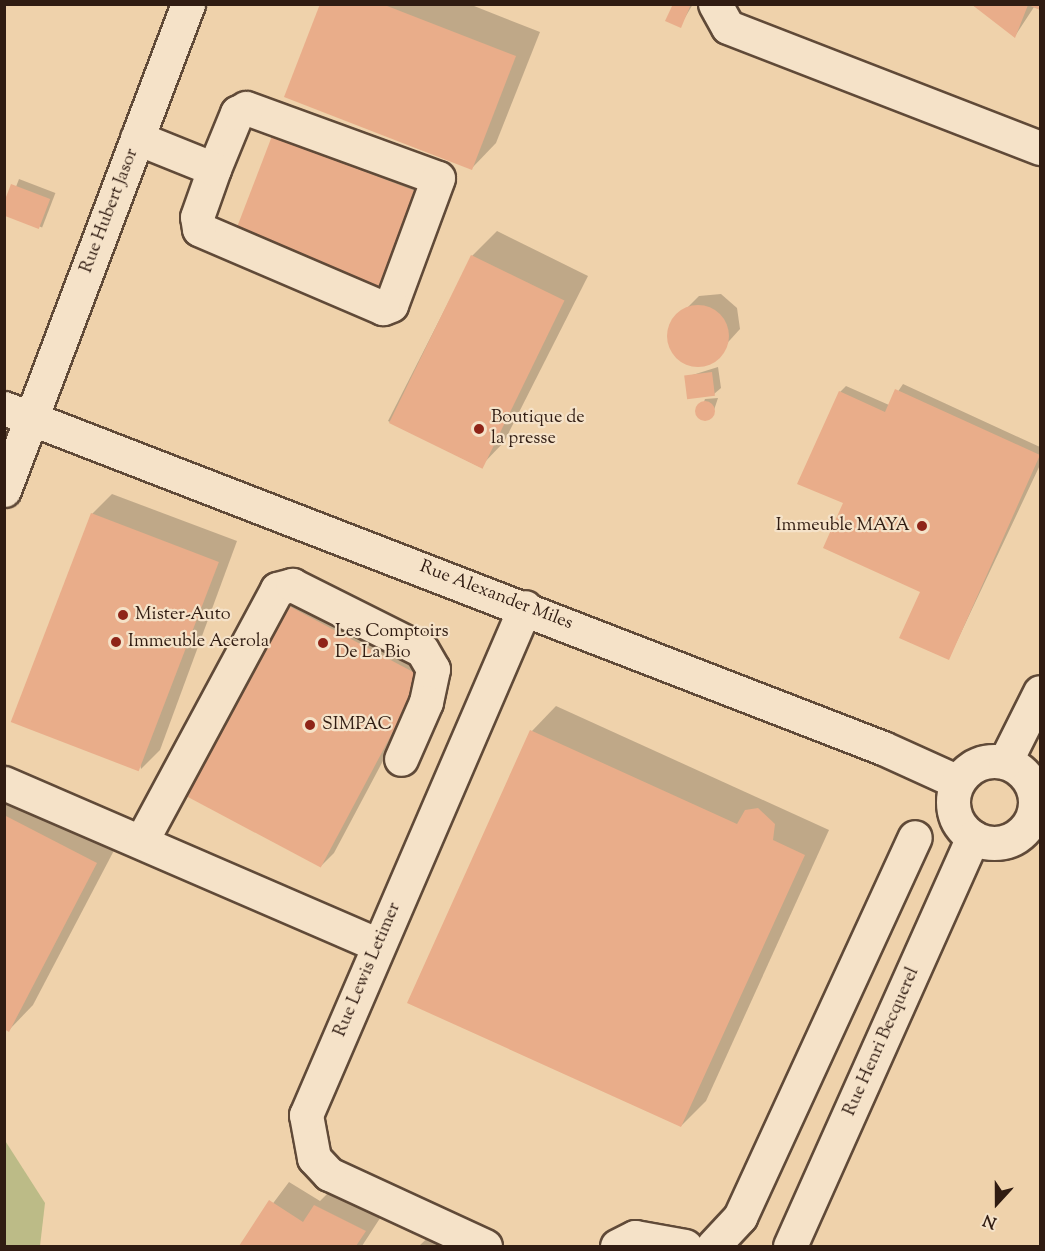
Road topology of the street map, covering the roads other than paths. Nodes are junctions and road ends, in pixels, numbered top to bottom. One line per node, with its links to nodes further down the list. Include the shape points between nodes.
1 (188, 4): 3 (street, Rue Hubert Jasor)
2 (715, 4): 4 (street, via 728,27)
3 (137, 138): 5 (street); 6 (street, Rue Hubert Jasor)
4 (1041, 148)
5 (214, 169): 5 (street, via 197,217 199,229 383,308 393,302 439,182 432,174 246,108 237,114)
6 (18, 413): 7 (street); 8 (street, Rue Alexander Miles)
7 (4, 490)
8 (525, 607): 12 (street, Rue Alexander Miles); 18 (street, Rue Lewis Letimer)
9 (1041, 692): 11 (street)
10 (401, 759): 17 (street, via 426,702 433,669 422,650 292,585 277,589)
11 (1005, 762): 12 (street, via 978,764); 14 (street, via 1032,787)
12 (958, 782): 16 (street, via 957,819)
13 (4, 783): 17 (street)
14 (1035, 827): 16 (street, via 998,843)
15 (915, 837): 22 (street, via 740,1217)
16 (973, 837): 23 (street, Rue Henri Becquerel)
17 (142, 840): 18 (street)
18 (379, 945): 19 (street, Rue Lewis Letimer, via 306,1115 314,1158 348,1185)
19 (485, 1246)
20 (617, 1246): 21 (street, via 635,1236)
21 (685, 1246)
22 (713, 1246)
23 (790, 1246)

